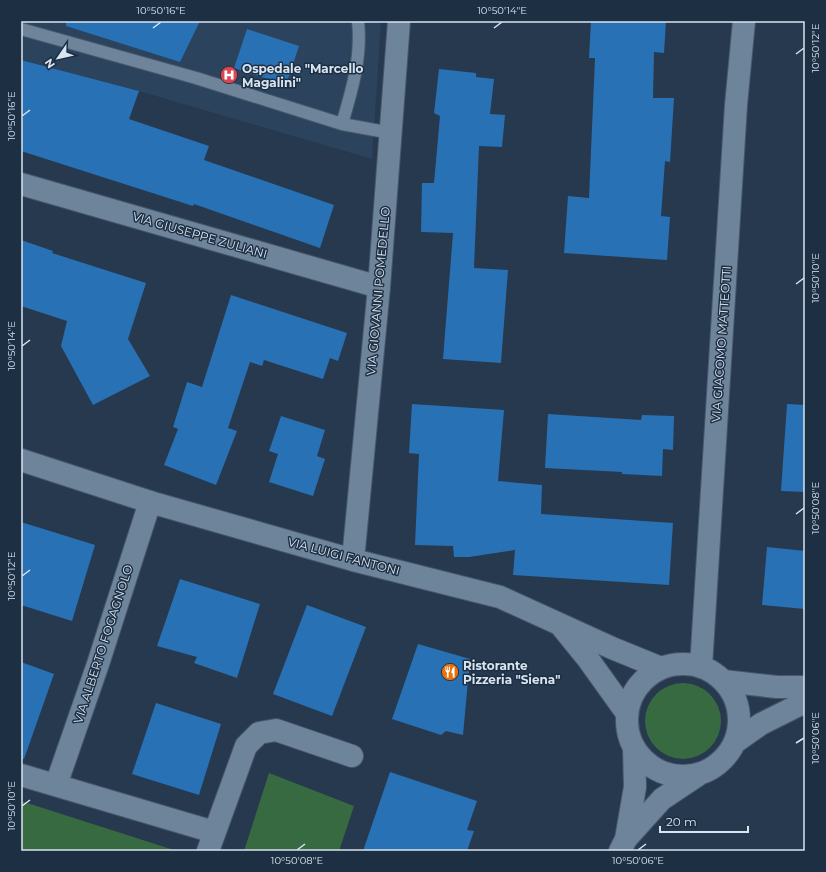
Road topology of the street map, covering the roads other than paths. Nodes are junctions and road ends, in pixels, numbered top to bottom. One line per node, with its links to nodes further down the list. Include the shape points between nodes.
1 (358, 21): 5 (lane, via 358,60)
2 (399, 21): 6 (street, VIA GIOVANNI POMEDELLO)
3 (744, 21): 13 (street, VIA GIACOMO MATTEOTTI, via 736,105)
4 (21, 29): 5 (lane, via 196,78)
5 (342, 124): 6 (lane)
6 (391, 133): 8 (street, VIA GIOVANNI POMEDELLO)
7 (21, 184): 8 (street, VIA GIUSEPPE ZULIANI)
8 (379, 287): 11 (street, VIA GIOVANNI POMEDELLO)
9 (21, 460): 10 (street, VIA LUIGI FANTONI)
10 (150, 502): 11 (street, VIA LUIGI FANTONI); 24 (street, VIA ALBERTO FOGAGNOLO)
11 (354, 560): 12 (street, VIA LUIGI FANTONI, via 500,597)
12 (559, 624): 14 (street); 18 (street, VIA LUIGI FANTONI)
13 (701, 667): 14 (street, via 674,664); 15 (street, via 713,672)
14 (661, 668): 18 (street, via 645,678 633,693)
15 (723, 681): 16 (street, via 777,687); 19 (street, via 733,695 738,710 739,727)
16 (805, 687)
17 (805, 702): 19 (street, via 761,724)
18 (626, 712): 20 (street, via 627,731)
19 (734, 743): 22 (street, via 726,756 713,768)
20 (634, 748): 22 (street, via 645,763 662,773 680,777); 26 (street, via 635,787)
21 (352, 756): 25 (street, via 276,730 258,732 246,746)
22 (699, 774): 26 (street, via 662,799)
23 (21, 775): 24 (street)
24 (56, 785): 25 (street)
25 (211, 841)
26 (623, 845)

